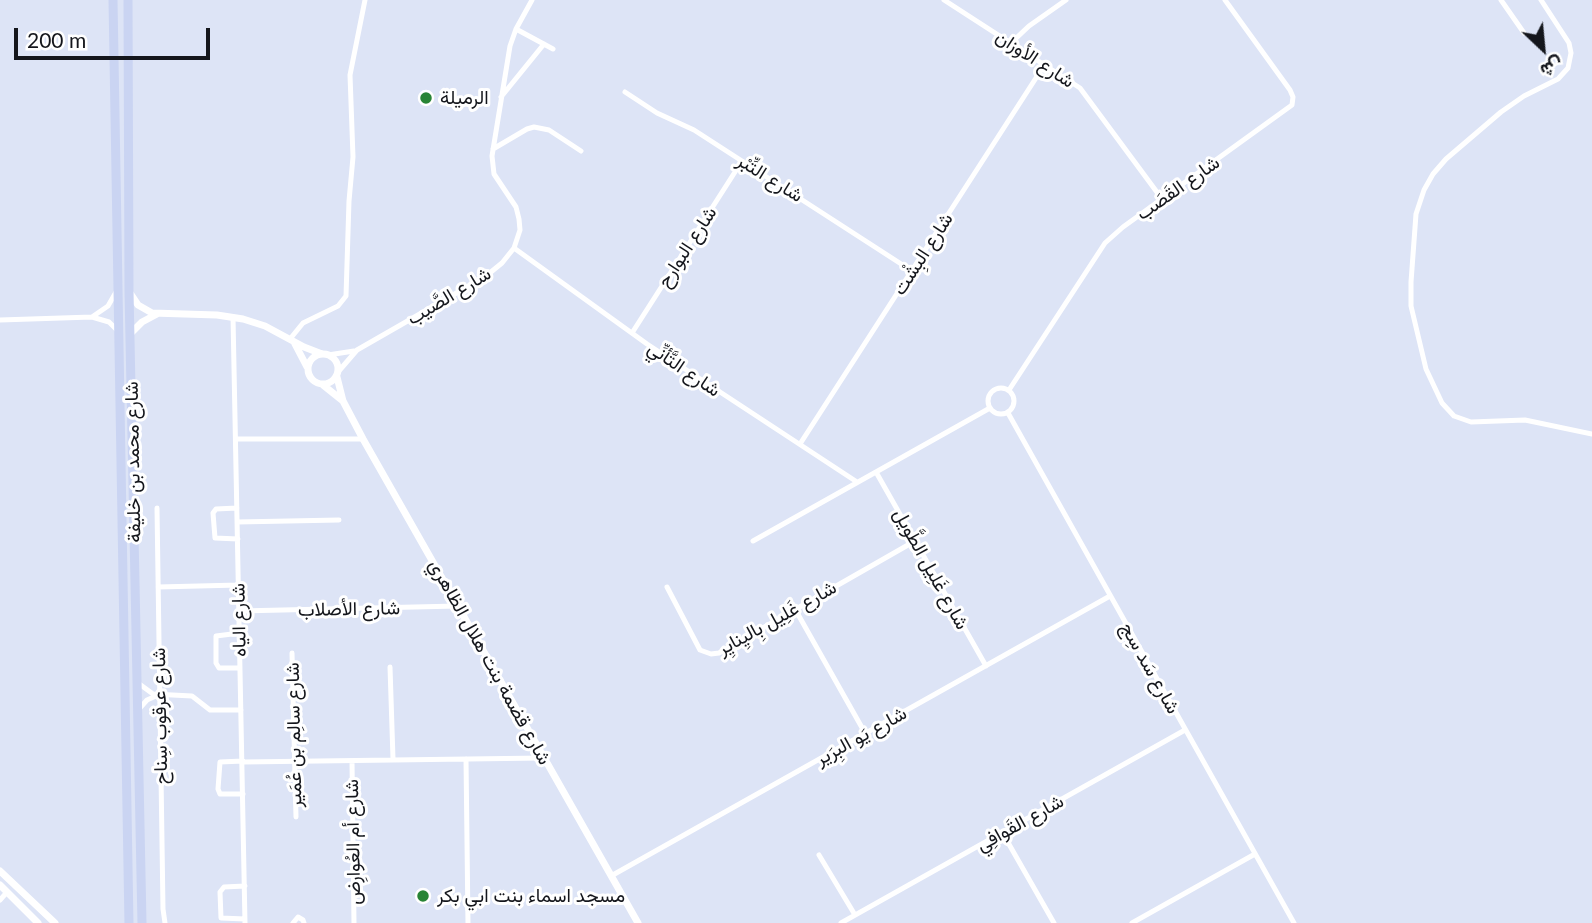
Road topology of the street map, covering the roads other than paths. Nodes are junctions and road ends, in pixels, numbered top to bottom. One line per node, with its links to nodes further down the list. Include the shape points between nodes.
1 (113, 0): 24 (highway, شارع محمد بن خليفة)
2 (128, 0): 25 (highway, شارع محمد بن خليفة)
3 (365, 0): 33 (street, via 350,75 353,157 346,296 338,306 303,323)
4 (532, 0): 10 (street)
5 (944, 0): 12 (street, شارع الأوزان)
6 (1066, 0): 12 (street)
7 (1224, 0): 21 (street, شارع القَصَب, via 1290,90 1292,105)
8 (1501, 0): 11 (street)
9 (1541, 0): 43 (street, via 1569,43 1568,68 1558,79 1501,112 1433,174 1416,214 1411,306 1426,369 1442,403 1454,416 1471,422 1525,420)
10 (516, 29): 13 (street); 17 (street)
11 (1524, 33)
12 (1011, 43): 15 (street, شارع الأوزان)
13 (544, 44): 14 (street); 17 (street)
14 (553, 49)
15 (1045, 64): 21 (street, شارع الأوزان, via 1088,96); 23 (street, شارع البِشْت)
16 (625, 92): 20 (street, شارع التِّبْر)
17 (501, 97): 18 (street)
18 (493, 149): 19 (street, via 534,127 549,130); 22 (street, via 494,174 519,219)
19 (581, 151)
20 (742, 161): 23 (street, شارع التِّبْر); 31 (street, شارع البوارح)
21 (1162, 199): 39 (street, شارع القَصَب, via 1097,253)
22 (514, 248): 31 (street, شارع التَّأنِّي); 34 (street, شارع الصَّيب, via 486,276)
23 (912, 271): 46 (street, شارع البِشْت)
24 (117, 289): 27 (street, via 108,306); 30 (highway, شارع محمد بن خليفة)
25 (129, 292): 26 (street, via 138,305); 32 (highway, شارع محمد بن خليفة)
26 (157, 314): 28 (street); 32 (street)
27 (92, 317): 29 (street); 30 (street)
28 (233, 317): 33 (street); 44 (street, شارع الياه)
29 (0, 320)
30 (117, 330): 95 (highway, شارع محمد بن خليفة)
31 (632, 333): 46 (street, شارع التَّأنِّي)
32 (130, 334): 68 (highway, شارع محمد بن خليفة)
33 (291, 340): 35 (street); 36 (street)
34 (357, 350): 35 (street, شارع الصَّيب); 37 (street, شارع الصَّيب)
35 (325, 354): 36 (street, via 312,358); 37 (street, via 338,363)
36 (308, 368): 38 (street, via 312,380)
37 (337, 374): 38 (street); 40 (street, شارع قضمة بنت هلال الظاهري)
38 (323, 385): 40 (street, شارع قضمة بنت هلال الظاهري)
39 (1009, 390): 41 (street, via 993,390 988,397); 42 (street, via 1015,402)
40 (343, 401): 45 (street, شارع قضمة بنت هلال الظاهري)
41 (990, 408): 42 (street); 47 (street)
42 (1008, 413): 59 (street, شارع سَد سِج)
43 (1592, 434)
44 (236, 439): 45 (street); 50 (street, شارع الياه)
45 (363, 439): 60 (street, شارع قضمة بنت هلال الظاهري)
46 (800, 444): 48 (street, شارع التَّأنِّي)
47 (876, 472): 48 (street); 55 (street, شارع غَلِيل الطَّويل)
48 (857, 482): 54 (street)
49 (157, 508): 57 (street, شارع عرقوب سِناح)
50 (237, 508): 52 (street, شارع الياه); 53 (street, via 213,513 215,538)
51 (339, 520): 52 (street)
52 (237, 522): 53 (street, شارع الياه)
53 (238, 539): 56 (street, شارع الياه)
54 (752, 541)
55 (915, 541): 61 (street, شارع غَلِيل بِاليِنايِر); 65 (street, شارع غَلِيل الطَّويل)
56 (239, 585): 57 (street); 62 (street, شارع الياه)
57 (158, 587): 69 (street, شارع عرقوب سِناح)
58 (667, 587): 61 (street, شارع غَلِيل بِاليِنايِر, via 705,653 725,650)
59 (1110, 596): 65 (street, شارع يَو البِرَير); 72 (street, شارع سَد سِج)
60 (458, 606): 62 (street, شارع الأصلاب); 74 (street, شارع قضمة بنت هلال الظاهري)
61 (795, 610): 73 (street)
62 (239, 611): 63 (street, شارع الياه)
63 (240, 634): 67 (street, شارع الياه); 67 (street, via 216,636 216,663 220,668)
64 (292, 653): 78 (street, شارع سالِم بن عُمَير)
65 (986, 666): 73 (street, شارع يَو البِرَير)
66 (390, 667): 76 (street)
67 (240, 668): 70 (street, شارع الياه)
68 (137, 680): 69 (street, via 146,691); 71 (highway, شارع محمد بن خليفة)
69 (160, 695): 70 (street, via 188,695 210,709); 71 (street); 97 (street, شارع عرقوب سِناح)
70 (241, 710): 77 (street, شارع الياه)
71 (138, 711): 96 (highway, شارع محمد بن خليفة)
72 (1185, 730): 82 (street, شارع القَوافِي); 83 (street, شارع سَد سِج)
73 (865, 733): 86 (street, شارع يَو البِرَير)
74 (543, 758): 75 (street); 86 (street, شارع قضمة بنت هلال الظاهري)
75 (466, 759): 76 (street); 101 (street)
76 (393, 760): 79 (street)
77 (243, 761): 78 (street); 80 (street, شارع الياه); 80 (street, via 220,762 218,789 223,794)
78 (295, 761): 79 (street); 81 (street, شارع سالِم بن عُمَير)
79 (352, 761): 100 (street, شارع أم العُوارِض)
80 (243, 794): 88 (street, شارع الياه)
81 (296, 817)
82 (1002, 832): 91 (street, شارع القَوافِي); 104 (street)
83 (1255, 854): 105 (street); 106 (street, شارع سَد سِج)
84 (819, 855): 91 (street)
85 (0, 871): 94 (street)
86 (611, 876): 102 (street, شارع قضمة بنت هلال الظاهري)
87 (0, 885): 89 (street)
88 (245, 886): 92 (street, شارع الياه); 92 (street, via 224,887 220,892 221,918)
89 (7, 892): 90 (street); 93 (street)
90 (0, 900)
91 (855, 915): 103 (street, شارع القَوافِي)
92 (245, 921)
93 (38, 923)
94 (55, 923)
95 (129, 923)
96 (142, 923)
97 (165, 923)
98 (293, 923): 99 (street, via 298,917)
99 (304, 923)
100 (354, 923)
101 (468, 923)
102 (638, 923)
103 (841, 923)
104 (1054, 923)
105 (1132, 923)
106 (1294, 923)

